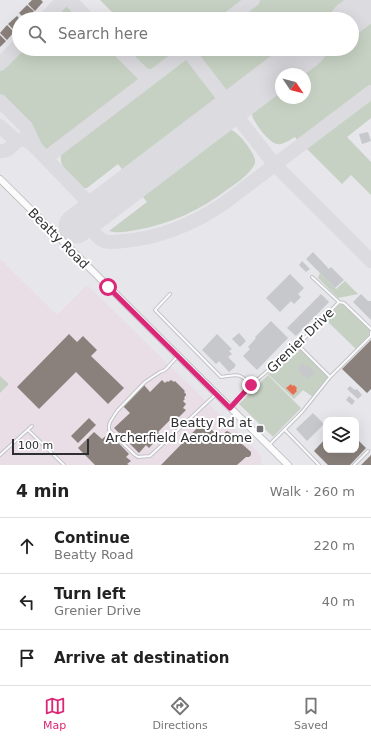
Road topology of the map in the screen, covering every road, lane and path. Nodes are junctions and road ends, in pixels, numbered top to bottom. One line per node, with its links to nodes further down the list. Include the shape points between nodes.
1 (0, 180): 8 (main road, Beatty Road)
2 (312, 277): 4 (lane)
3 (170, 294): 10 (lane, via 155,310 221,377 237,375)
4 (339, 302): 5 (lane, Grenier Drive, via 344,303); 7 (lane, Grenier Drive)
5 (371, 329)
6 (371, 332): 9 (lane)
7 (298, 345): 9 (lane); 10 (lane, Grenier Drive)
8 (178, 356): 11 (main road, Beatty Road); 11 (lane, via 164,370 145,382 117,411 108,426 109,430 138,457 150,456)
9 (330, 377): 15 (lane)
10 (251, 385): 12 (lane, Grenier Drive)
11 (216, 394): 12 (main road, Beatty Road)
12 (230, 408): 16 (main road, Beatty Road)
13 (32, 426): 14 (lane)
14 (28, 430): 18 (lane); 19 (lane)
15 (285, 430): 16 (lane); 21 (lane)
16 (269, 446): 20 (main road, Beatty Road)
17 (368, 451): 22 (lane)
18 (0, 454)
19 (64, 465)
20 (288, 465)
21 (319, 465)
22 (354, 465)

